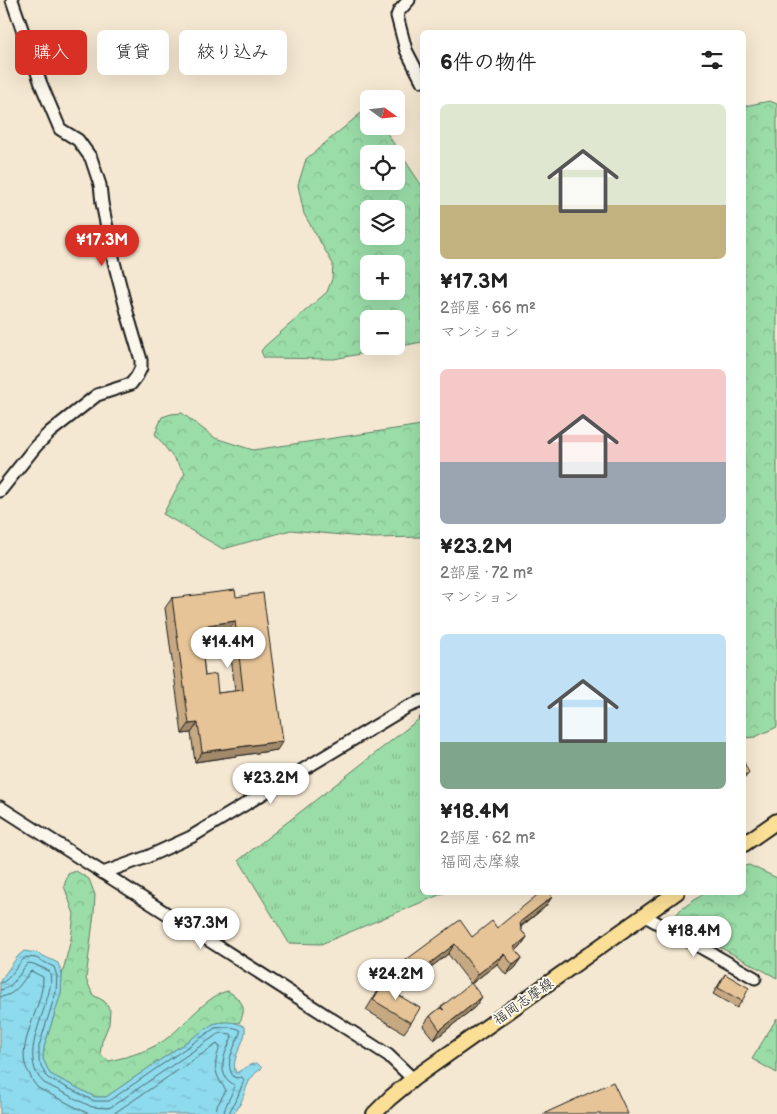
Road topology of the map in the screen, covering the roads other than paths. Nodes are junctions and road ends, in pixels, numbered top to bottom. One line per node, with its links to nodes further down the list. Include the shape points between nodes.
1 (12, 0): 4 (street, via 26,45 60,129 78,140 91,158 100,184 114,262 141,368 131,384 98,395 50,432)
2 (409, 0): 3 (street, via 397,16 406,50)
3 (420, 77)
4 (0, 491)
5 (420, 702): 9 (street, via 191,837)
6 (0, 807): 9 (street)
7 (777, 821): 8 (main road)
8 (746, 843)
9 (103, 873): 13 (street, via 388,1055)
10 (673, 895): 11 (main road, 福岡志摩線)
11 (645, 916): 12 (street); 13 (main road, 福岡志摩線)
12 (755, 978)
13 (413, 1079): 14 (main road, 福岡志摩線)
14 (374, 1114)

